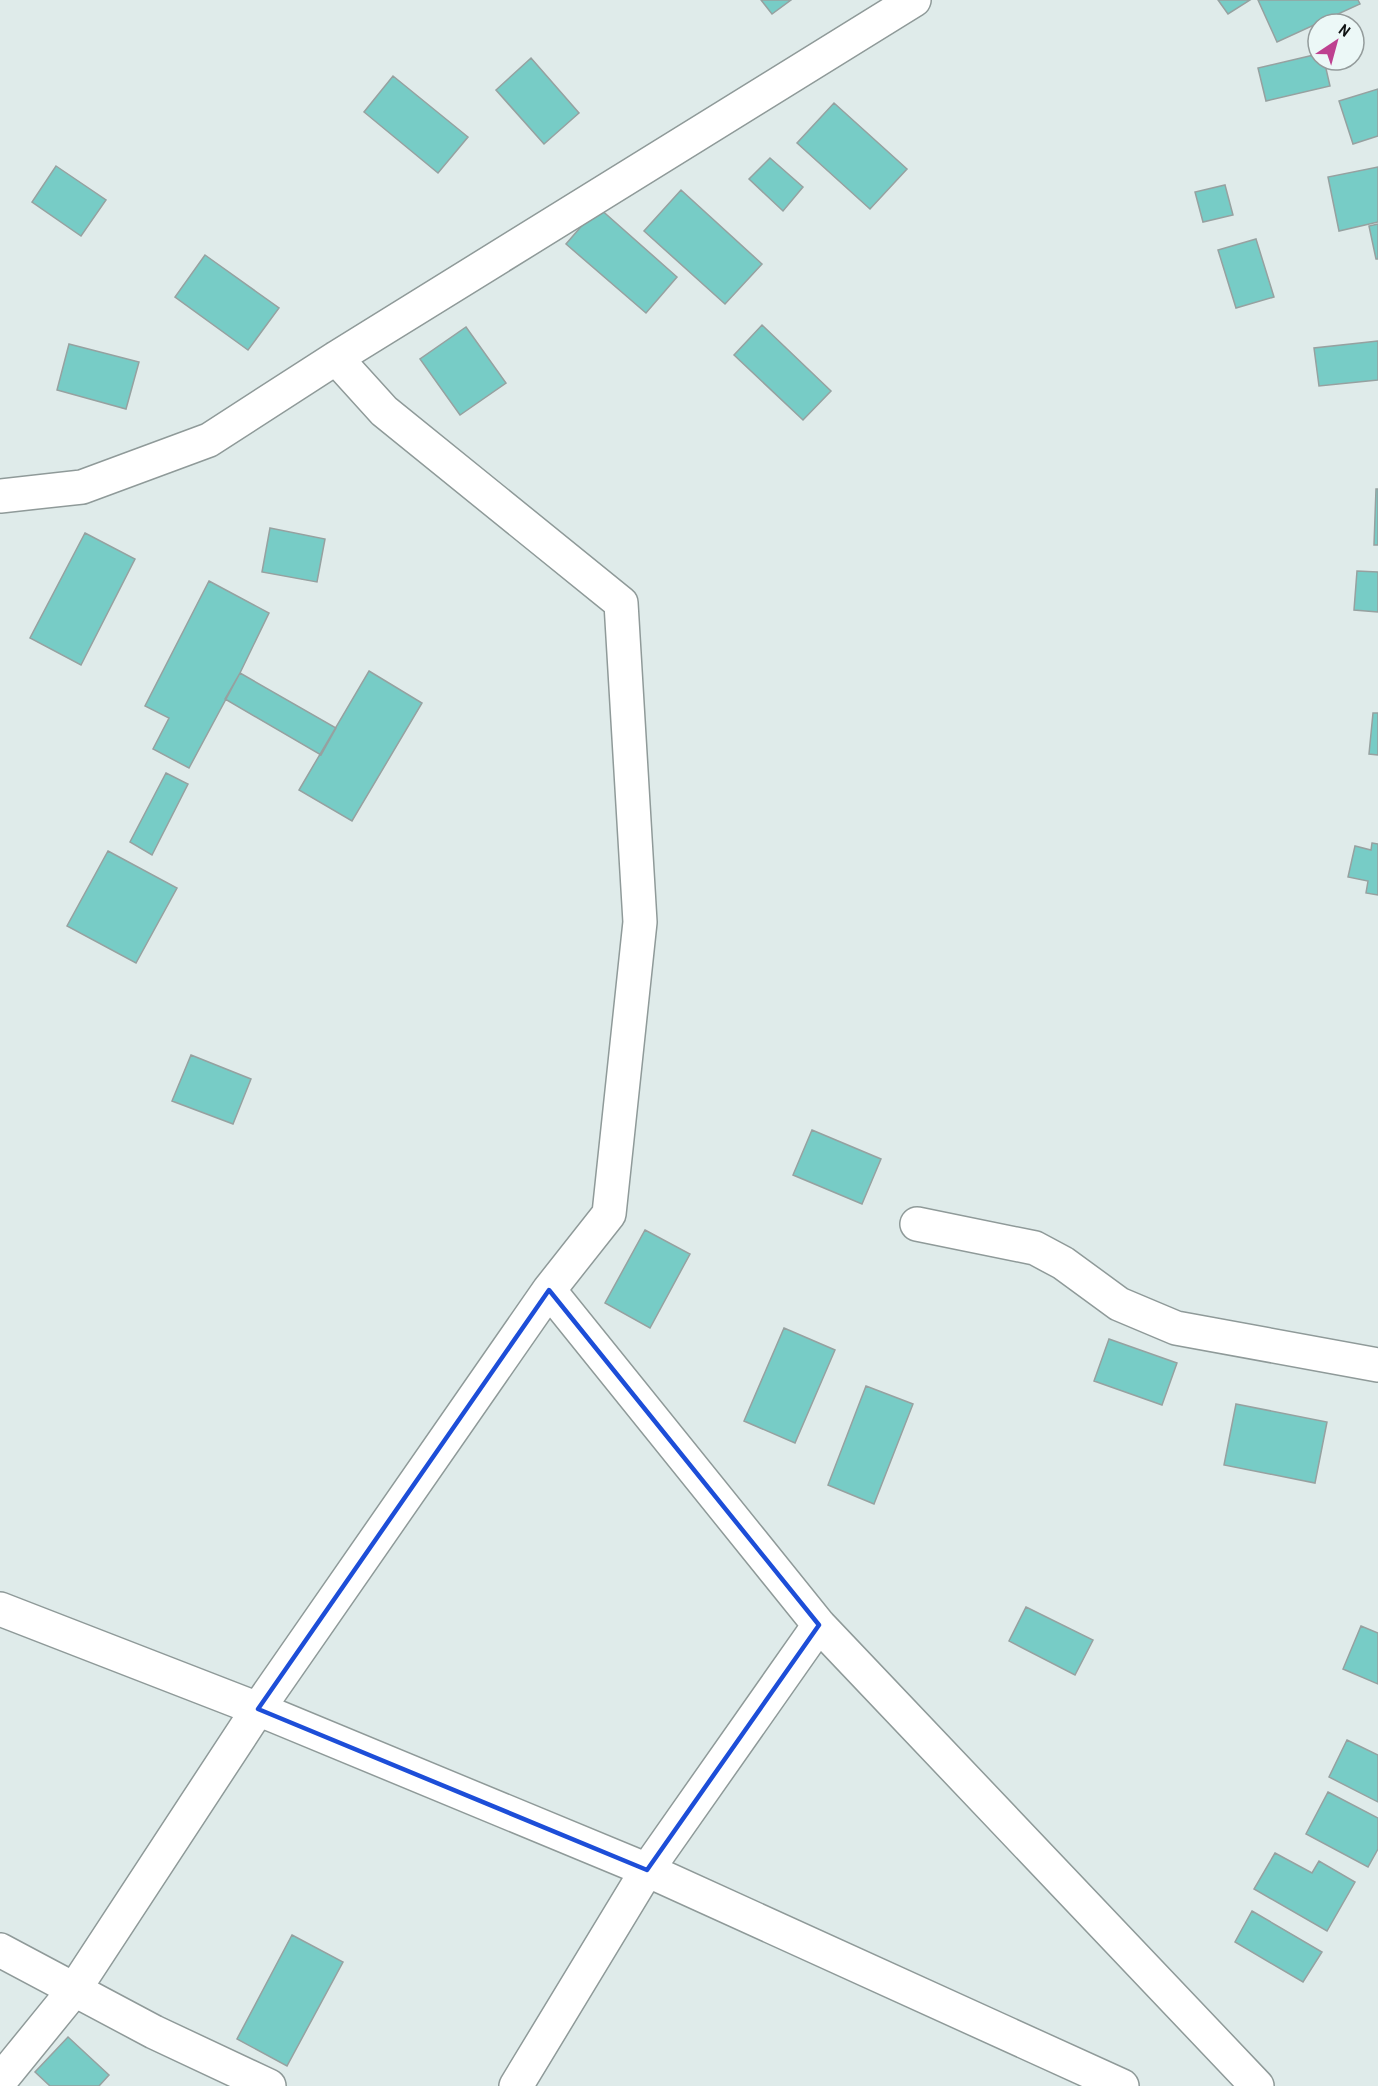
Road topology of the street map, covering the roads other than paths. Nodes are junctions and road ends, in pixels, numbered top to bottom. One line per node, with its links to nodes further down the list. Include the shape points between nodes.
1 (914, 0): 2 (street)
2 (336, 358): 3 (street, via 209,440 82,488); 5 (street, via 384,411 621,603 640,922 638,945 609,1214)
3 (0, 496)
4 (917, 1224): 6 (street, via 1035,1248 1119,1304 1176,1328)
5 (549, 1290): 8 (street); 9 (street)
6 (1378, 1365)
7 (0, 1609): 9 (street)
8 (819, 1625): 10 (street); 17 (street)
9 (258, 1709): 10 (street); 12 (street)
10 (647, 1870): 15 (street); 16 (street)
11 (0, 1950): 12 (street)
12 (74, 1990): 13 (street); 14 (street)
13 (0, 2081)
14 (269, 2086)
15 (516, 2086)
16 (1122, 2086)
17 (1257, 2086)

